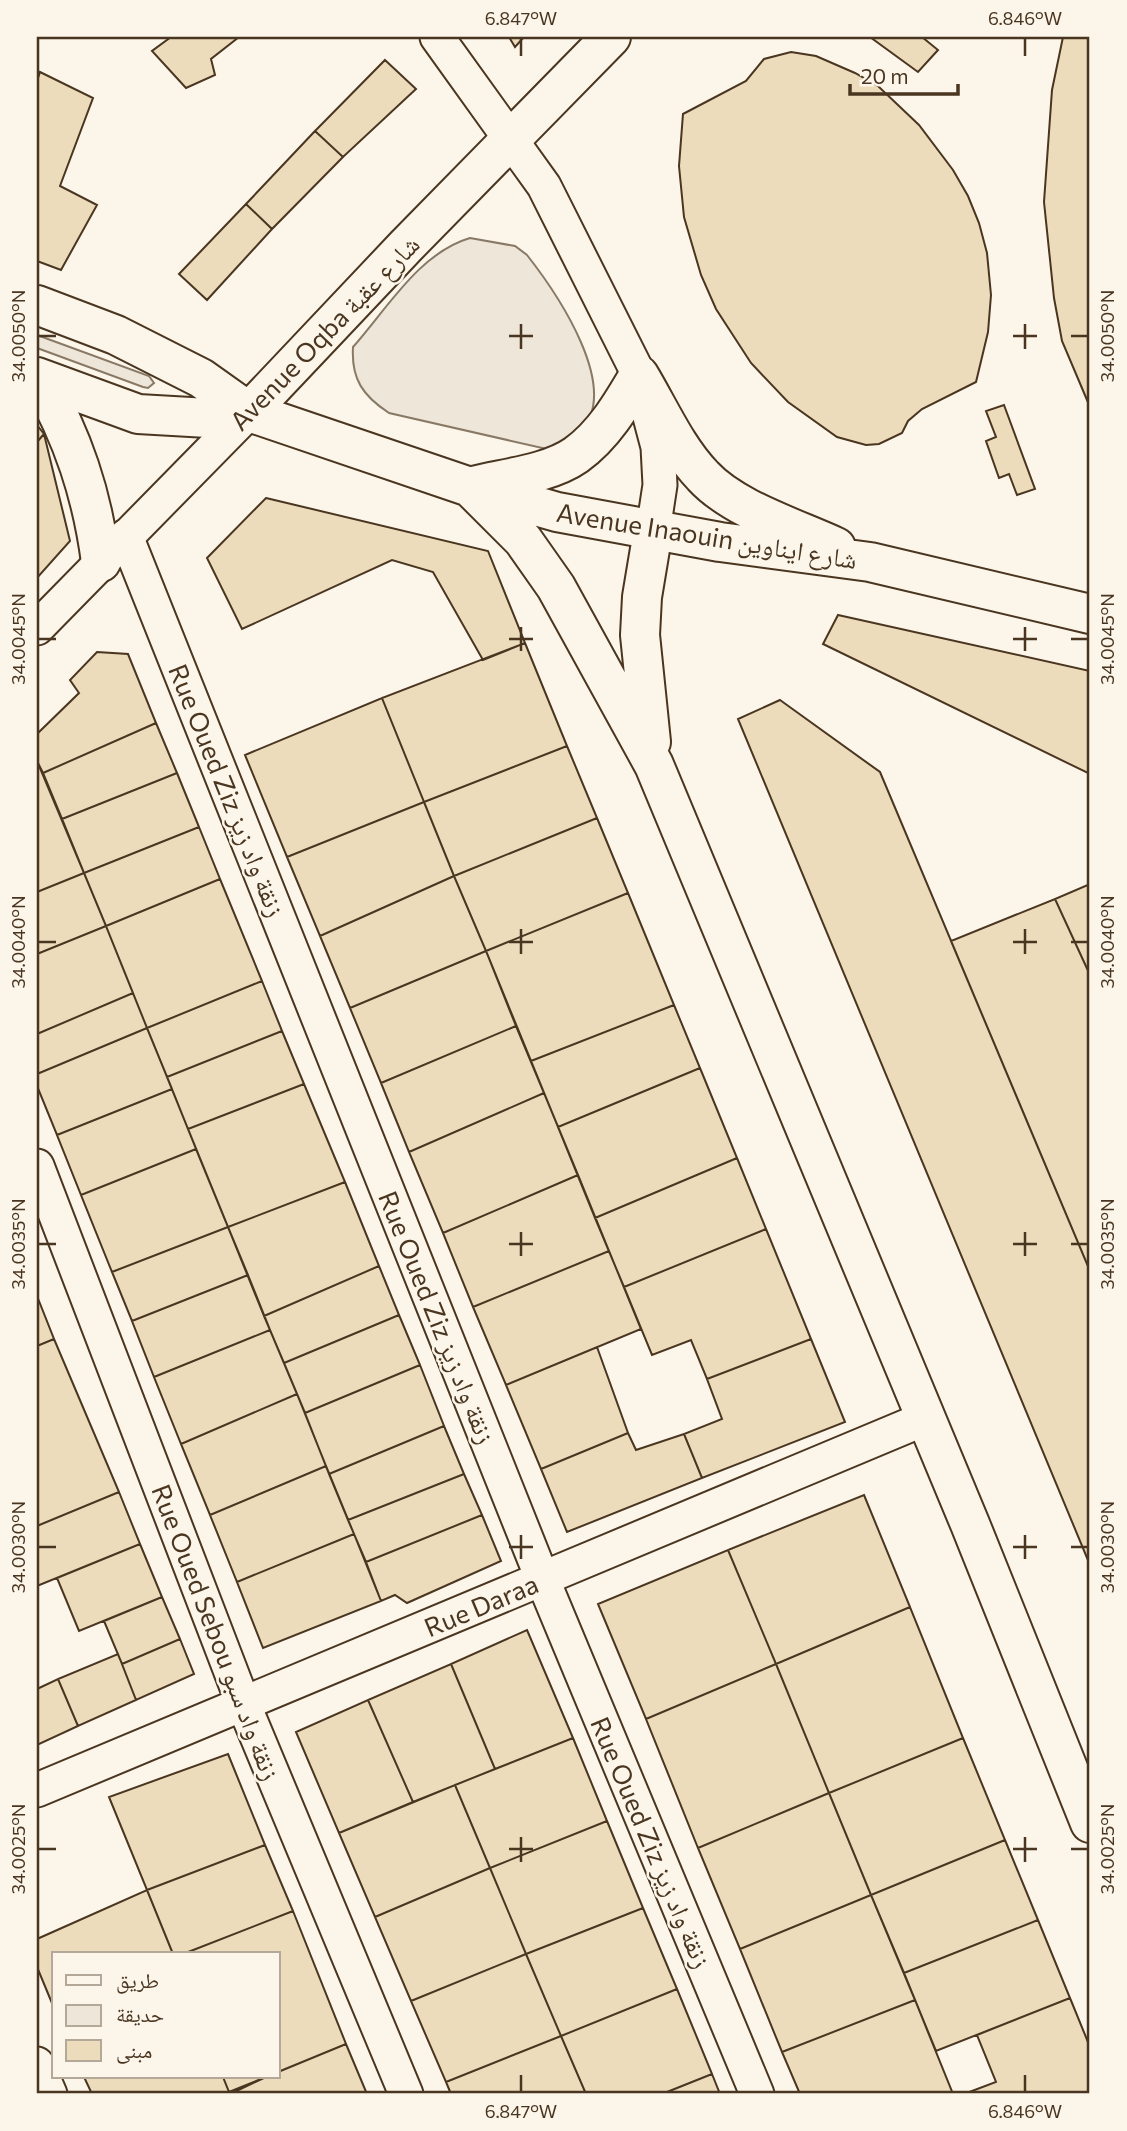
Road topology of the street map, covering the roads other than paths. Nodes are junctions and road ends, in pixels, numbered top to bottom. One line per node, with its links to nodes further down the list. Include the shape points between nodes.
1 (437, 37): 3 (street)
2 (611, 37): 3 (street, Avenue Oqba شارع عقبة)
3 (511, 137): 5 (street, via 544,186); 7 (street, Avenue Oqba شارع عقبة)
4 (37, 305): 7 (street, via 116,335 201,378)
5 (639, 375): 8 (street, via 616,414 575,456); 9 (street, via 658,447 660,485); 11 (street, via 686,454 703,477 727,497)
6 (38, 378): 7 (street, via 138,414 208,418); 10 (street, via 74,447)
7 (249, 412): 8 (street, Avenue Inaouin شارع ايناوين); 10 (street, Avenue Oqba شارع عقبة)
8 (470, 486): 9 (street, Avenue Inaouin شارع ايناوين, via 557,512); 14 (street, via 523,540 556,587)
9 (653, 531): 11 (street, Avenue Inaouin شارع ايناوين); 14 (street, via 640,635)
10 (113, 549): 13 (street, Avenue Oqba شارع عقبة); 17 (street, Rue Oued Ziz زنقة واد زيز)
11 (870, 562): 12 (street, Avenue Inaouin شارع ايناوين)
12 (1090, 614)
13 (37, 628)
14 (654, 765): 16 (street)
15 (37, 1166): 18 (street, Rue Oued Sebou زنقة واد سبو)
16 (924, 1419): 17 (street, Rue Daraa); 20 (street)
17 (542, 1578): 18 (street, Rue Daraa); 24 (street, Rue Oued Ziz زنقة واد زيز)
18 (243, 1703): 19 (street, Rue Daraa); 23 (street, Rue Oued Sebou زنقة واد سبو)
19 (37, 1790)
20 (1090, 1823)
21 (37, 2064): 22 (street)
22 (50, 2094)
23 (406, 2094)
24 (757, 2094)

